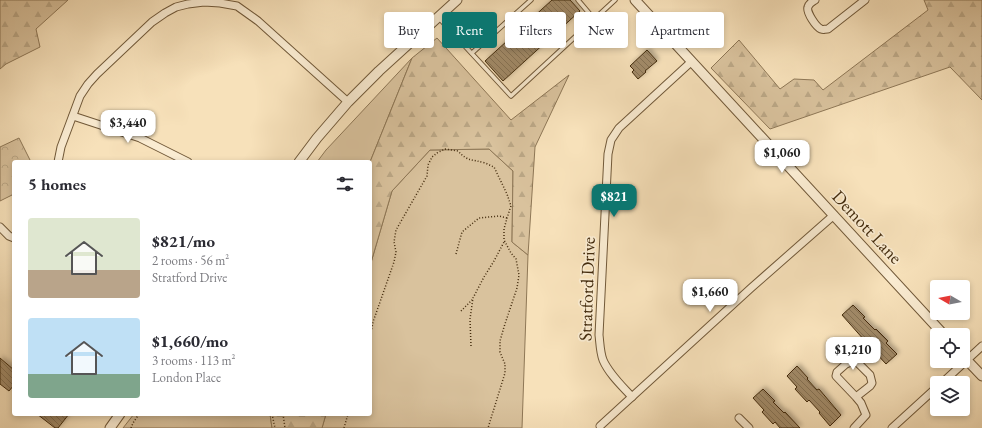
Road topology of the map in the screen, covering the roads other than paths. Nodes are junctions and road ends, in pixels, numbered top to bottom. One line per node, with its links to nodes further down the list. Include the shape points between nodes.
1 (531, 0): 13 (lane)
2 (578, 0): 9 (lane)
3 (615, 0): 10 (lane)
4 (635, 0): 14 (street, Demott Lane)
5 (815, 0): 6 (street, via 808,6 808,13 818,27 824,29)
6 (865, 0)
7 (453, 1): 11 (street)
8 (238, 3): 15 (street); 16 (street, via 188,4 165,13 97,74 80,96)
9 (588, 12)
10 (602, 12)
11 (439, 18): 13 (lane); 15 (street, via 378,71)
12 (574, 38): 13 (lane, via 511,96)
13 (472, 53)
14 (691, 62): 20 (street, Demott Lane); 31 (street, Stratford Drive, via 620,128 611,140 608,154 599,335 603,360)
15 (348, 102): 19 (street)
16 (72, 116): 17 (street); 18 (street, via 140,138)
17 (59, 160)
18 (184, 160)
19 (300, 160)
20 (834, 215): 23 (street, Demott Lane); 31 (street)
21 (0, 227): 22 (street)
22 (12, 237)
23 (938, 328)
24 (982, 346): 25 (street)
25 (970, 354)
26 (970, 363): 29 (street)
27 (956, 368): 28 (street)
28 (948, 376)
29 (982, 376)
30 (930, 393): 39 (street)
31 (632, 397): 35 (street)
32 (856, 397): 32 (street, via 836,376 846,364 853,361 870,375 872,383); 38 (street, via 866,415)
33 (119, 416): 36 (street)
34 (739, 418): 37 (street)
35 (600, 426)
36 (110, 428)
37 (749, 428)
38 (854, 428)
39 (892, 428)

